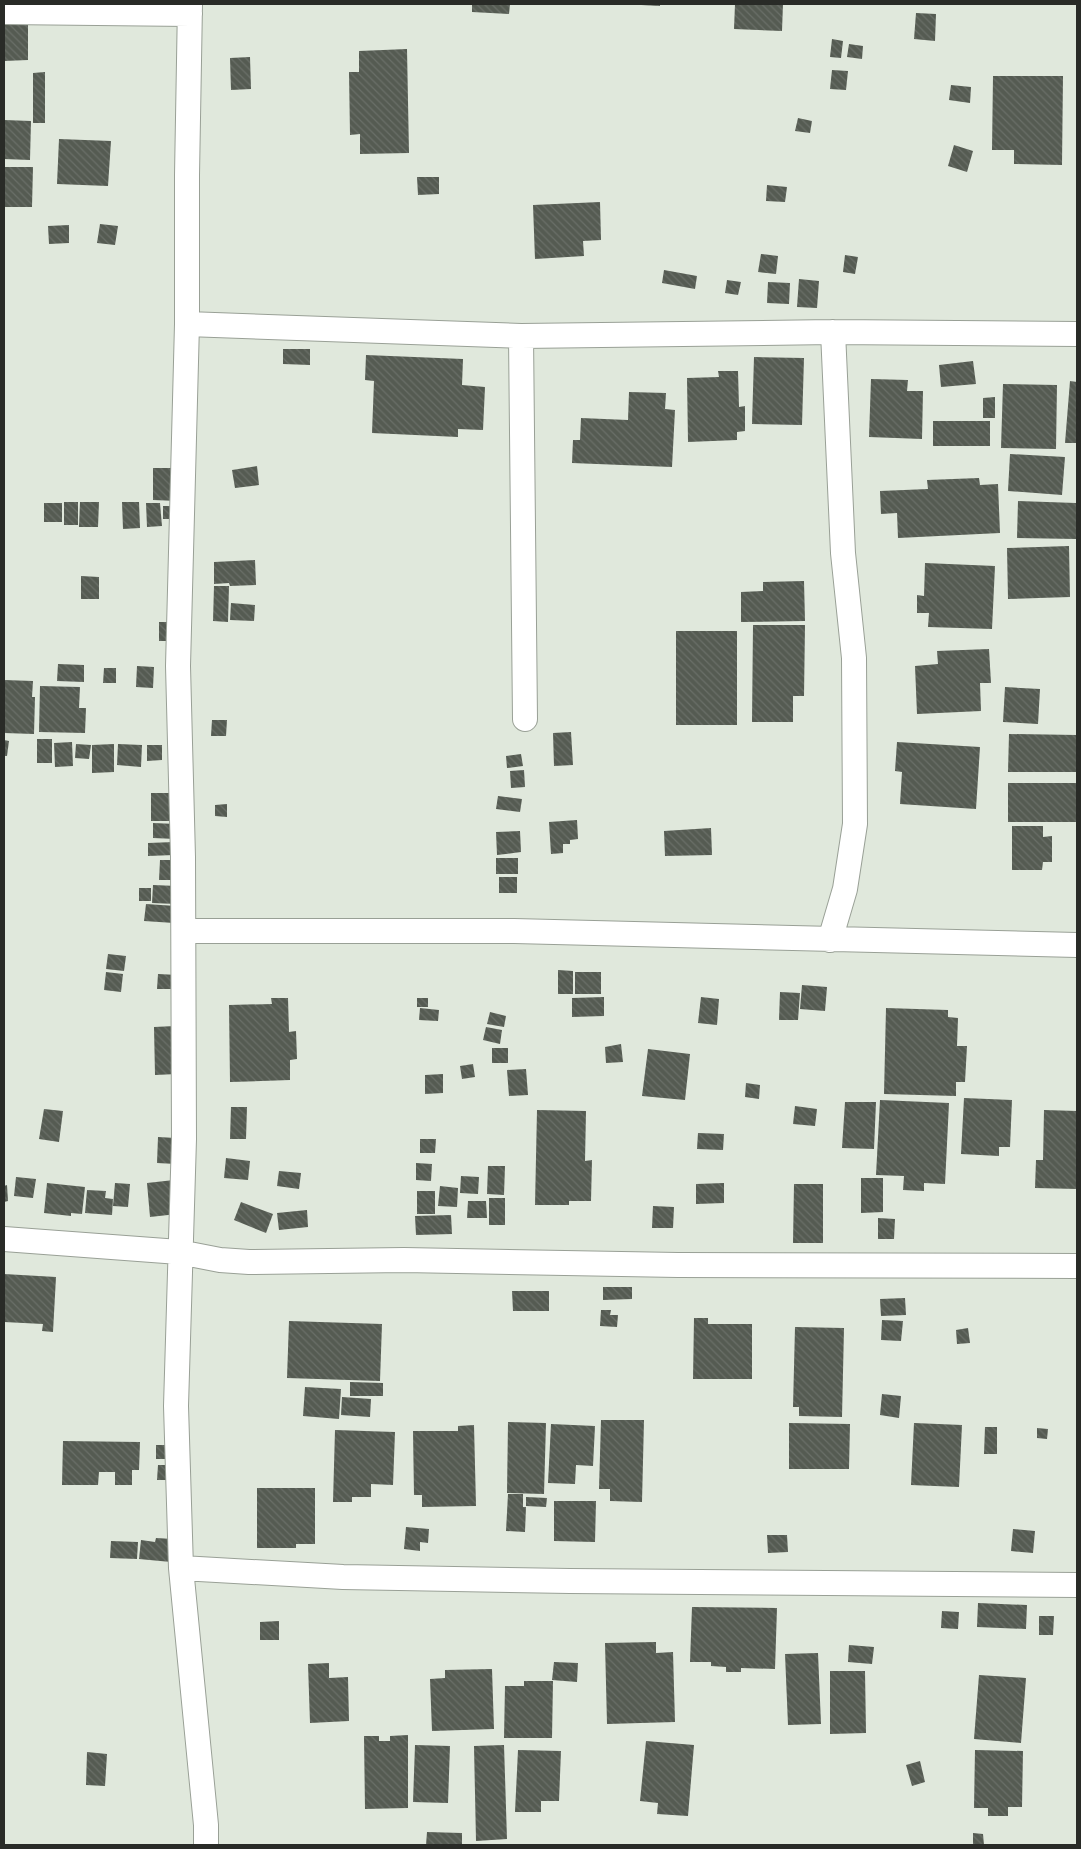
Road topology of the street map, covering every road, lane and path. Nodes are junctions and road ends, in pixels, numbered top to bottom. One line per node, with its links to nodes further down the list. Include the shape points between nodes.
1 (190, 9): 2 (street); 3 (street)
2 (4, 12)
3 (187, 324): 6 (street); 8 (street, via 178,666)
4 (833, 332): 5 (street); 6 (street); 9 (street, via 842,553 854,658 855,824 844,889)
5 (1077, 334)
6 (521, 336): 7 (street)
7 (525, 718)
8 (184, 931): 9 (street, via 514,931); 12 (street, via 184,1139)
9 (830, 940): 10 (street)
10 (1077, 945)
11 (4, 1239): 12 (street)
12 (179, 1252): 13 (street, via 249,1262 404,1260 678,1265); 14 (street, via 176,1406)
13 (1077, 1266)
14 (181, 1568): 15 (street, via 343,1577); 16 (street)
15 (1077, 1585)
16 (206, 1845)

